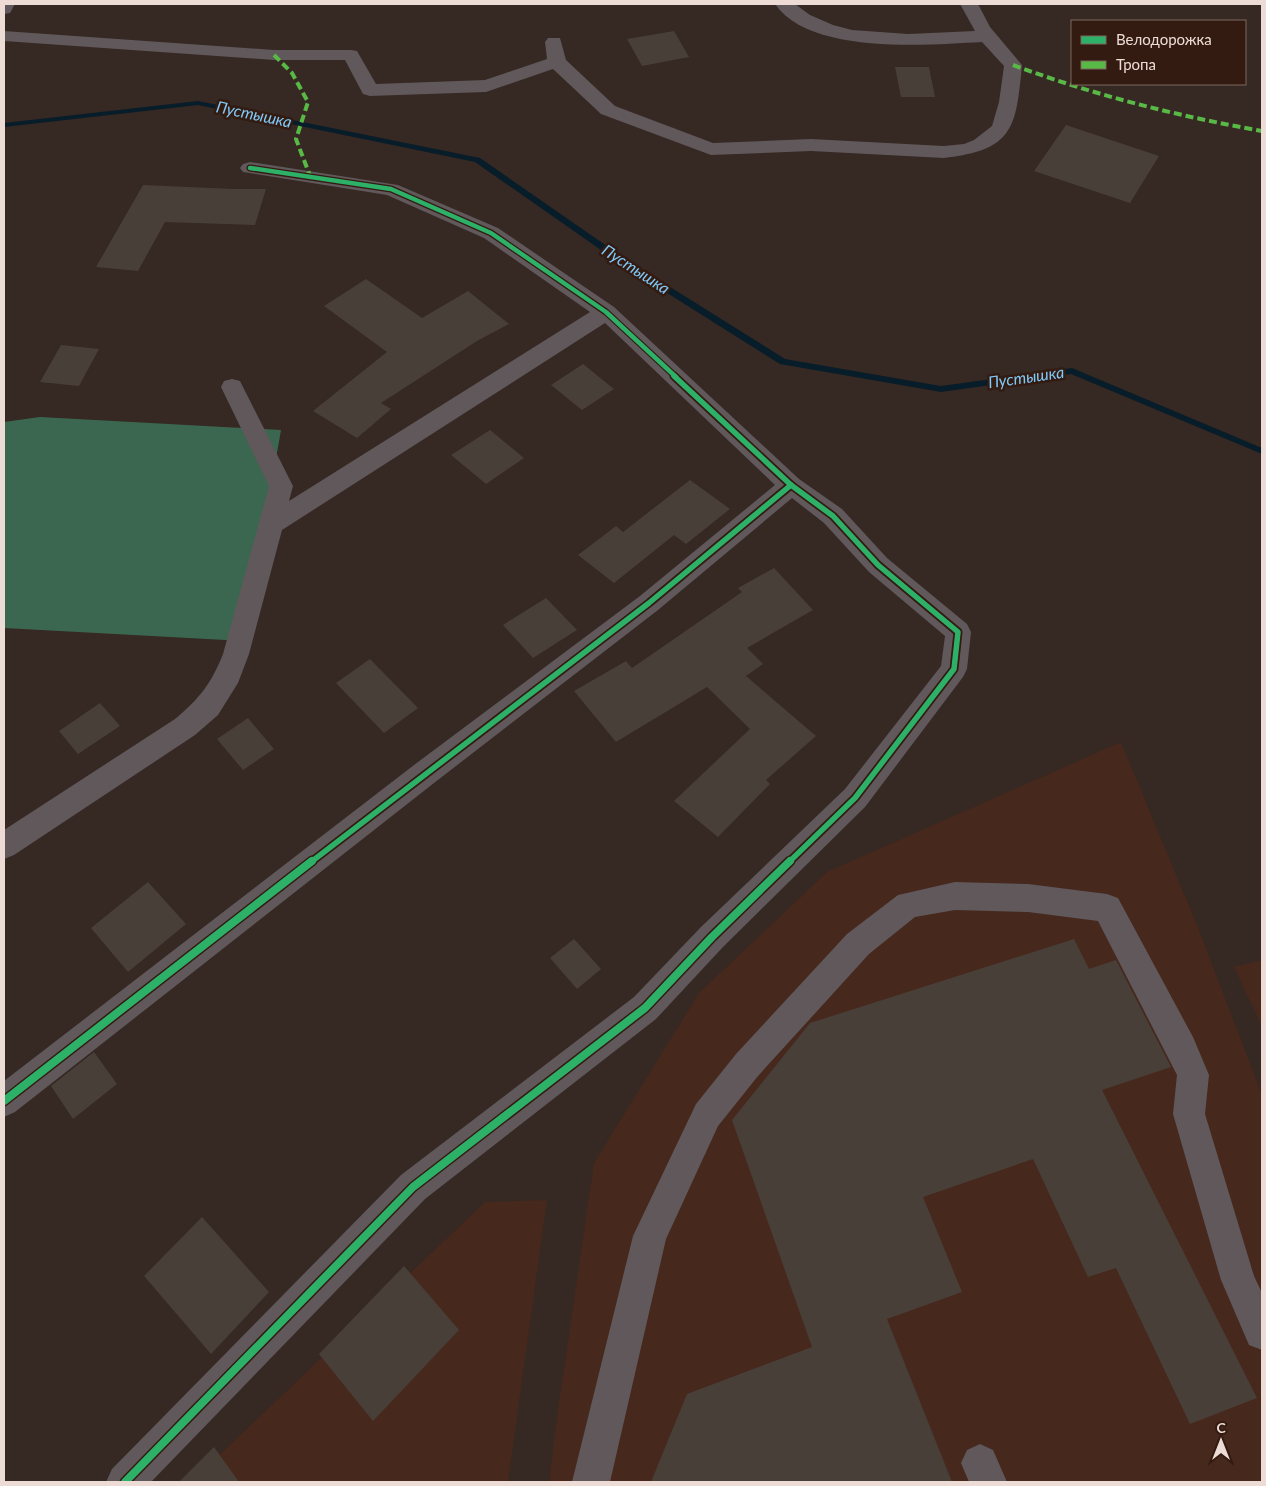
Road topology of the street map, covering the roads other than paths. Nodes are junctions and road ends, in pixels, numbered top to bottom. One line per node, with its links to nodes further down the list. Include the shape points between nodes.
1 (6, 4): 4 (street)
2 (784, 4): 6 (street, via 814,23 843,34 868,38)
3 (969, 4): 6 (street, via 974,19)
4 (4, 9)
5 (4, 36): 8 (street, via 274,54 351,55 370,90 486,86)
6 (986, 36): 8 (street, via 1013,65 1006,119 997,135 962,151 811,145 711,149 608,110)
7 (554, 42): 8 (street)
8 (557, 62)
9 (250, 168): 10 (street, via 391,189 491,233)
10 (606, 312): 12 (street); 13 (street)
11 (232, 388): 13 (street, via 281,486)
12 (791, 485): 15 (street, via 650,602); 17 (street, via 833,516 878,565 958,632 954,669 855,798 712,937 645,1008 414,1187)
13 (270, 525): 14 (street, via 236,654 225,683 208,707 184,727)
14 (4, 846)
15 (4, 1101)
16 (1262, 1332): 18 (street, via 1238,1280 1189,1114 1193,1075 1182,1048 1107,908 1028,898 955,896 908,905 858,944 747,1065 707,1115 650,1236)
17 (125, 1482)
18 (591, 1482)

